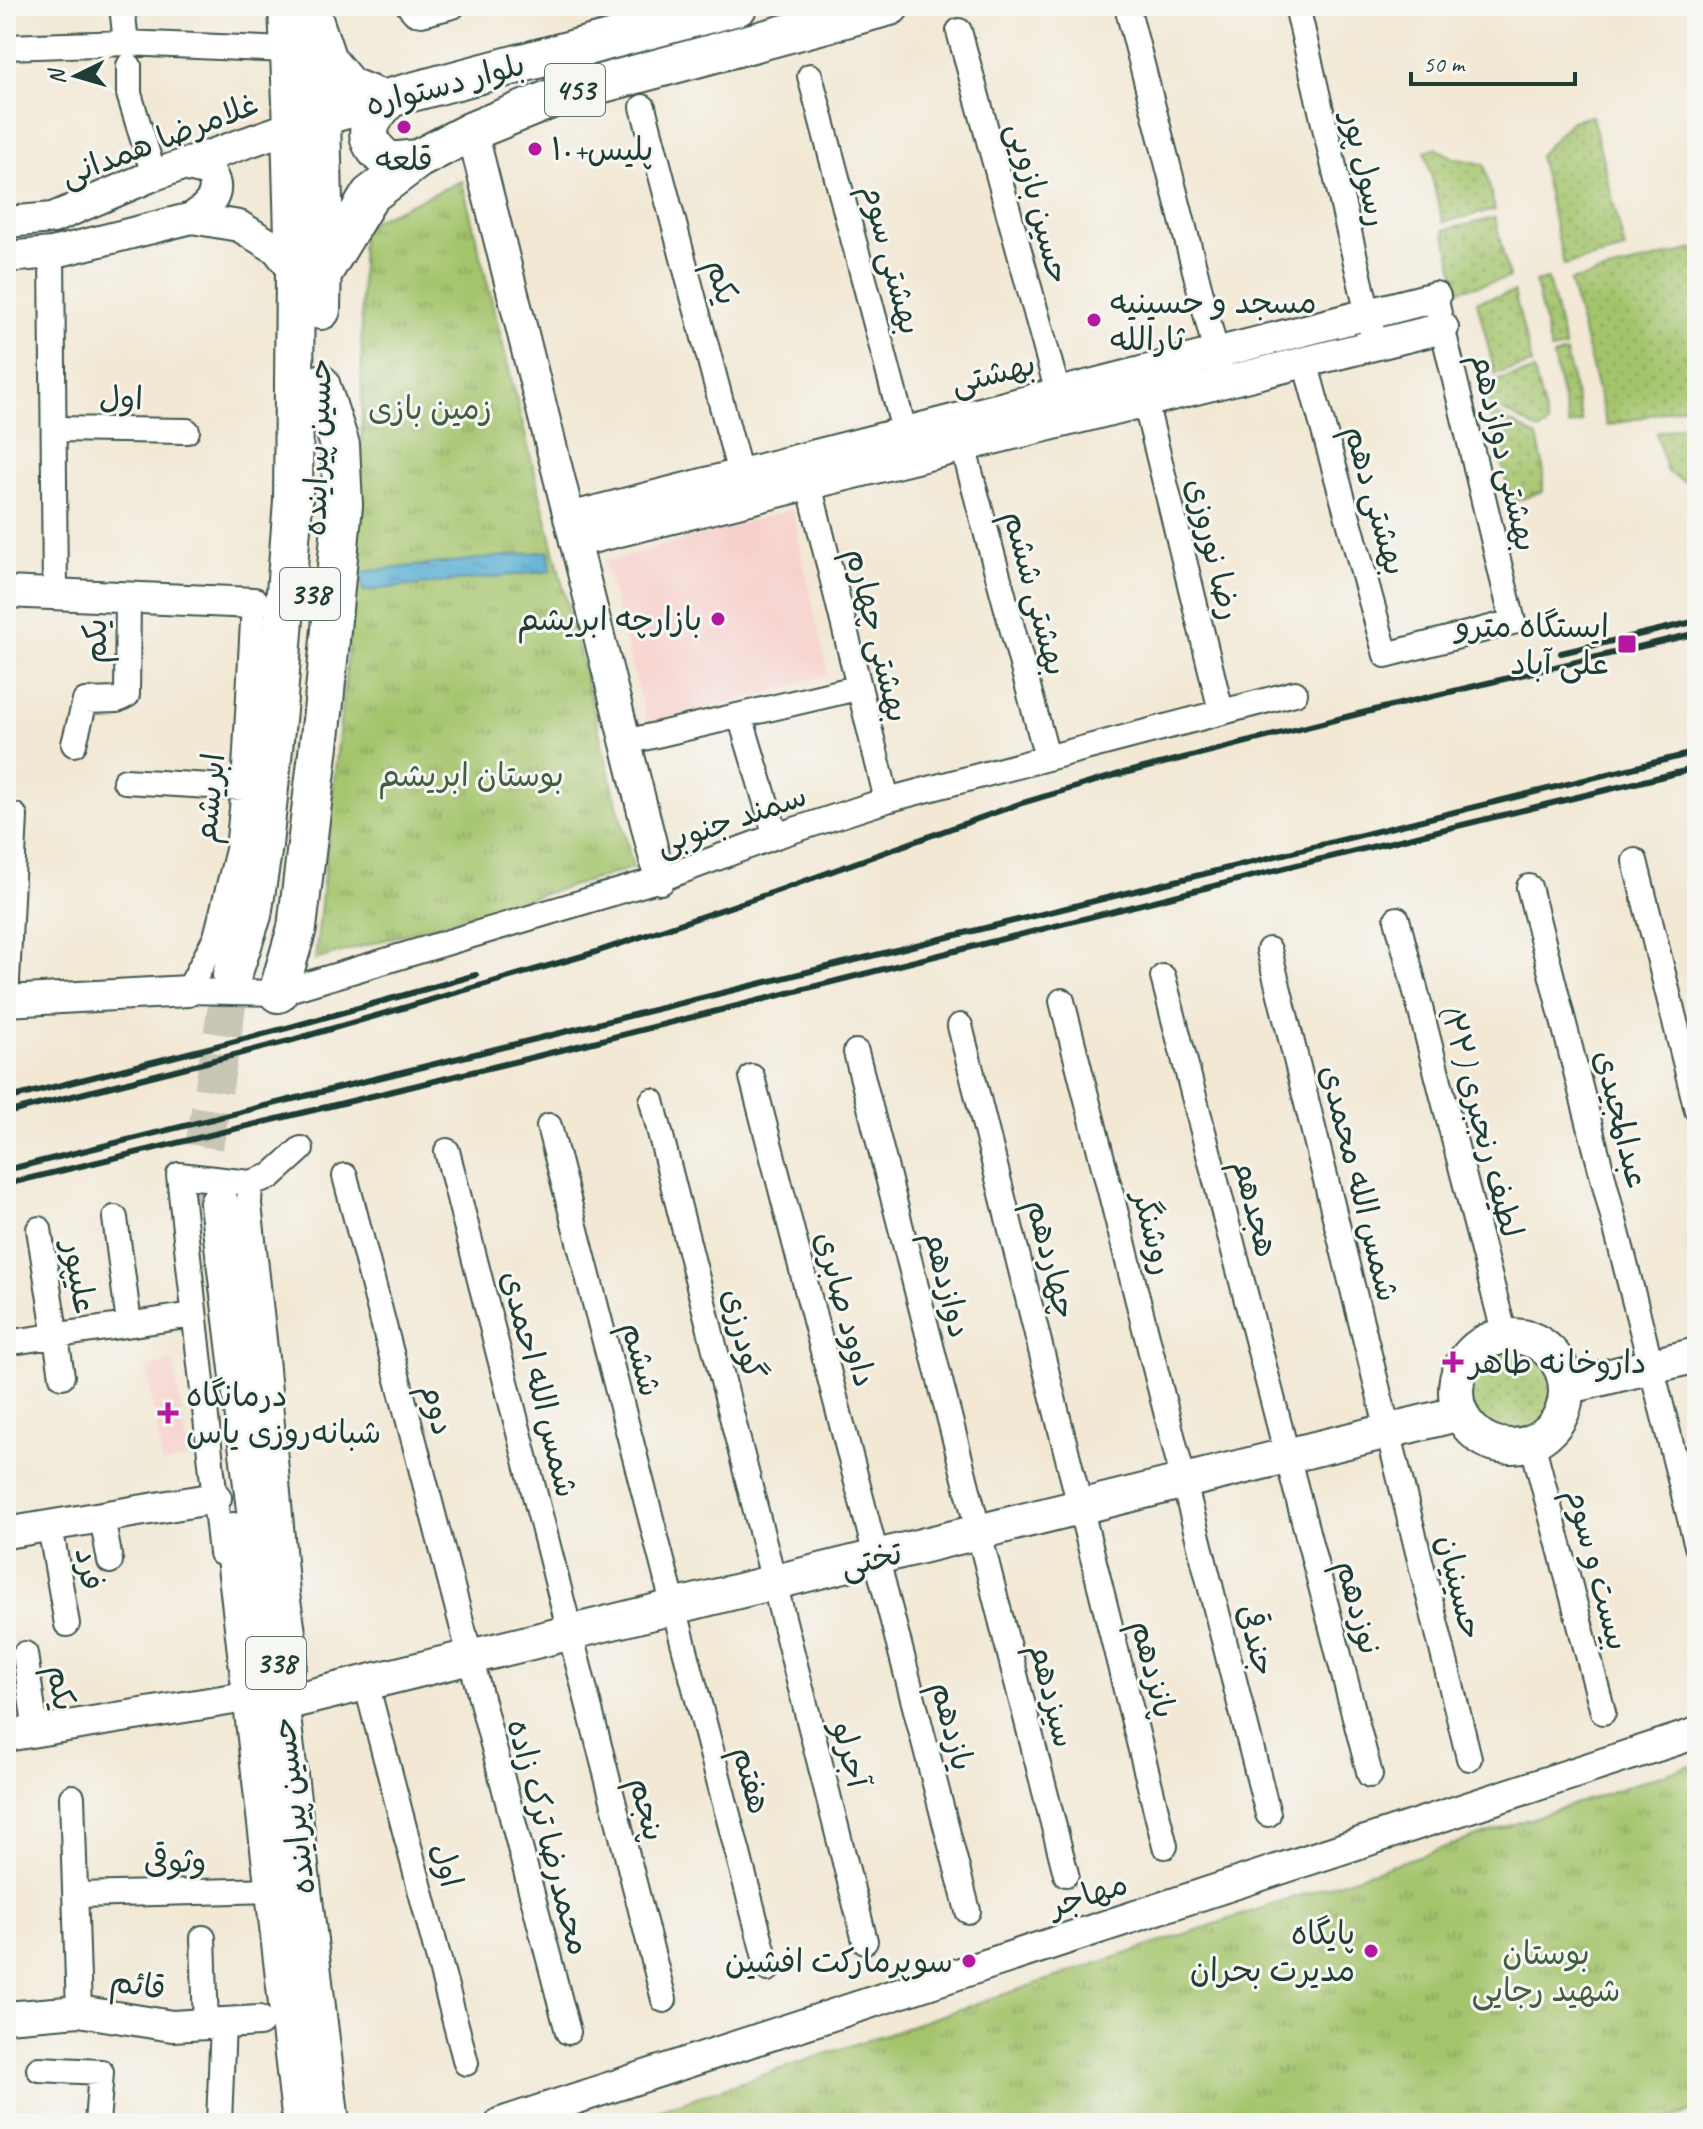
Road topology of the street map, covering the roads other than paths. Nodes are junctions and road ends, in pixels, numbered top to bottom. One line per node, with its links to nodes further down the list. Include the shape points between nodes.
1 (122, 6): 12 (street)
2 (409, 6): 3 (street, via 422,14)
3 (453, 6)
4 (738, 6): 14 (main road, بلوار دستواره / 453)
5 (890, 6): 17 (main road, بلوار دستواره / 453, via 566,93)
6 (1127, 6): 32 (street)
7 (1297, 6): 28 (street, رسول پور)
8 (305, 10): 11 (main road, حسین پیراینده / 338); 14 (main road, via 329,60 350,85); 16 (main road, حسین پیراینده / 338)
9 (959, 31): 33 (street, حسین بازویی)
10 (7, 40): 12 (street)
11 (288, 50): 12 (street); 16 (main road, حسین پیراینده / 338)
12 (128, 55): 20 (street, via 129,94)
13 (810, 76): 37 (street, بهشتی سوم)
14 (388, 100): 16 (main road, بلوار دستواره / 453); 18 (main road, via 371,117 368,134 376,152 390,162)
15 (643, 107): 39 (street, یکم)
16 (306, 122): 19 (street, غلامرضا همدانی); 21 (main road, حسین پیراینده / 338)
17 (472, 131): 18 (main road, بلوار دستواره / 453); 41 (street)
18 (418, 159): 21 (main road); 26 (main road, بلوار دستواره / 453, via 370,195)
19 (183, 165): 20 (street, غلامرضا همدانی); 22 (street, via 209,171 215,180 216,195)
20 (154, 175): 23 (street, غلامرضا همدانی, via 53,218)
21 (308, 210): 26 (main road, حسین پیراینده / 338)
22 (192, 218): 24 (street); 26 (street, via 239,226)
23 (6, 222)
24 (52, 253): 25 (street); 35 (street)
25 (6, 257)
26 (308, 274): 65 (main road, حسین پیراینده / 338, via 277,710 252,915); 65 (main road, حسین پیراینده / 338, via 320,384 340,445 343,505 297,928)
27 (1435, 297): 28 (street, بهشتی); 29 (street, بهشتی دوازدهم)
28 (1366, 315): 30 (street, رسول پور); 32 (street, بهشتی)
29 (1443, 328): 30 (street); 46 (street, بهشتی دوازدهم, via 1513,622)
30 (1375, 345): 31 (street)
31 (1305, 362): 32 (street); 46 (street, بهشتی دهم)
32 (1220, 368): 33 (street, بهشتی); 34 (street)
33 (1058, 393): 37 (street, بهشتی)
34 (1145, 401): 38 (street); 49 (street, رضا نوروزی)
35 (55, 429): 36 (street, اول); 43 (street)
36 (187, 431)
37 (908, 446): 38 (street); 39 (street, بهشتی); 40 (street)
38 (963, 446): 53 (street, بهشتی ششم)
39 (740, 474): 41 (street, بهشتی)
40 (809, 484): 41 (street); 47 (street, بهشتی چهارم)
41 (572, 530): 51 (street)
42 (6, 592): 43 (street)
43 (55, 594): 44 (street)
44 (128, 597): 45 (street); 52 (street, یکم, via 127,695 85,701)
45 (254, 603): 55 (street, ابریشم)
46 (1386, 655)
47 (857, 688): 50 (street); 56 (street, بهشتی چهارم)
48 (1295, 693): 49 (street, سمند جنوبی)
49 (1221, 711): 53 (street, سمند جنوبی)
50 (740, 716): 51 (street); 58 (street)
51 (626, 742): 60 (street)
52 (74, 744)
53 (1047, 757): 56 (street, سمند جنوبی)
54 (125, 781): 55 (street)
55 (244, 788): 66 (street, ابریشم, via 238,850 216,937)
56 (887, 800): 58 (street, سمند جنوبی)
57 (15, 816): 67 (street)
58 (776, 836): 60 (street, سمند جنوبی)
59 (1635, 861): 73 (street)
60 (660, 879): 65 (street, سمند جنوبی)
61 (1529, 887): 87 (street, عبدالمجیدی)
62 (1397, 919): 84 (street, لطیف رنجبری (۲۲))
63 (1269, 950): 91 (street, شمس الله محمدی)
64 (1163, 977): 93 (street, هجدهم)
65 (254, 982): 66 (street, سمند جنوبی)
66 (188, 991): 67 (street)
67 (6, 1001)
68 (1062, 1001): 94 (street, روشنگر)
69 (960, 1026): 96 (street, چهاردهم)
70 (856, 1052): 99 (street, دوازدهم)
71 (752, 1077): 102 (street, داوود صابری)
72 (652, 1101): 104 (street, گودرزی)
73 (1697, 1110)
74 (549, 1126): 105 (street, ششم)
75 (301, 1149): 78 (street, via 271,1176)
76 (447, 1151): 107 (street, شمس الله احمدی)
77 (345, 1176): 109 (street, دوم)
78 (211, 1191): 81 (street); 111 (main road, حسین پیراینده / 338)
79 (115, 1218): 82 (street)
80 (39, 1229): 83 (street, علیپور)
81 (193, 1315): 82 (street); 95 (street)
82 (129, 1324): 83 (street)
83 (57, 1335): 85 (street); 88 (street, علیپور)
84 (1505, 1336): 89 (main road, via 1539,1343 1553,1355); 90 (main road, via 1474,1350 1464,1364 1458,1379)
85 (6, 1343)
86 (1697, 1355): 87 (main road)
87 (1652, 1366): 89 (main road); 101 (street, عبدالمجیدی)
88 (62, 1376)
89 (1566, 1387): 92 (main road, via 1558,1420)
90 (1461, 1413): 91 (main road, تختی); 92 (main road, via 1483,1438 1499,1445)
91 (1389, 1431): 93 (main road, تختی); 116 (street, حسینیان)
92 (1532, 1442): 112 (street, بیست و سوم)
93 (1286, 1456): 94 (main road, تختی); 117 (street, نوزدهم)
94 (1185, 1481): 96 (main road, تختی); 119 (street, جندقی)
95 (216, 1498): 97 (street); 111 (street, via 224,1584)
96 (1081, 1507): 99 (main road, تختی); 120 (street, پانزدهم)
97 (102, 1517): 98 (street); 103 (street)
98 (50, 1526): 100 (street); 106 (street, فرد)
99 (978, 1532): 102 (main road, تختی); 121 (street, سیزدهم)
100 (6, 1533)
101 (1697, 1546)
102 (877, 1557): 104 (main road, تختی); 124 (street, یازدهم)
103 (110, 1561)
104 (775, 1583): 105 (main road, تختی); 126 (street, آجرلو)
105 (673, 1608): 107 (main road, تختی); 127 (street, هفتم)
106 (67, 1624)
107 (570, 1633): 109 (main road, تختی); 128 (street, پنجم)
108 (25, 1654): 113 (street, یکم)
109 (469, 1658): 110 (main road, تختی); 133 (street, محمدرضا ترک زاده)
110 (366, 1683): 111 (main road, تختی); 134 (street, اول)
111 (270, 1694): 113 (street); 122 (main road, حسین پیراینده / 338); 139 (main road, حسین پیراینده / 338)
112 (1603, 1712)
113 (36, 1732): 115 (street)
114 (1697, 1733): 140 (street, مهاجر)
115 (6, 1736)
116 (1469, 1758)
117 (1370, 1775)
118 (72, 1797): 123 (street)
119 (1268, 1814)
120 (1165, 1846)
121 (1066, 1874)
122 (275, 1890): 123 (street, وثوقی); 138 (main road, حسین پیراینده / 338)
123 (77, 1895): 129 (street)
124 (968, 1911)
125 (203, 1938): 132 (street)
126 (865, 1941)
127 (768, 1969)
128 (664, 2000)
129 (79, 2011): 130 (street, قائم); 132 (street, قائم, via 172,2026)
130 (6, 2017)
131 (259, 2021): 132 (street, قائم)
132 (214, 2024): 137 (street)
133 (568, 2032)
134 (466, 2063)
135 (39, 2069): 136 (street, via 101,2072)
136 (97, 2123)
137 (219, 2123)
138 (302, 2123)
139 (330, 2123)
140 (501, 2123)

